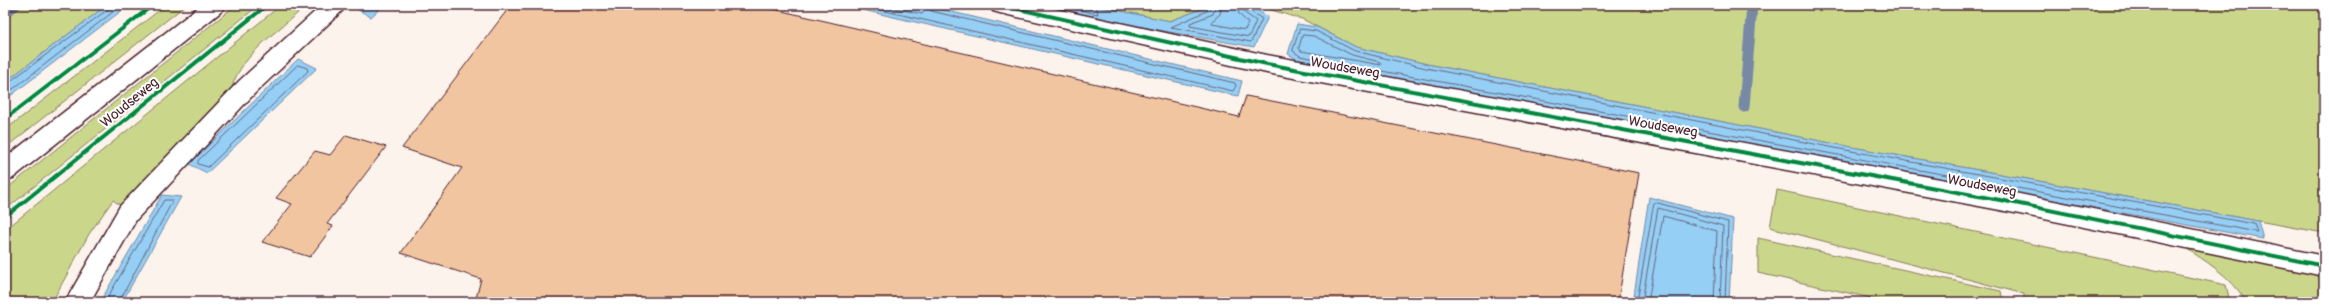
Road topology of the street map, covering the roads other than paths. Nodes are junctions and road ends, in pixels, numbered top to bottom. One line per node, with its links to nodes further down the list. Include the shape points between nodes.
1 (214, 5): 4 (street, Woudseweg)
2 (335, 5): 6 (street, via 247,87 128,213)
3 (1000, 5): 5 (street, Woudseweg, via 1267,64 2000,200)
4 (5, 171)
5 (2324, 266)
6 (77, 302)

